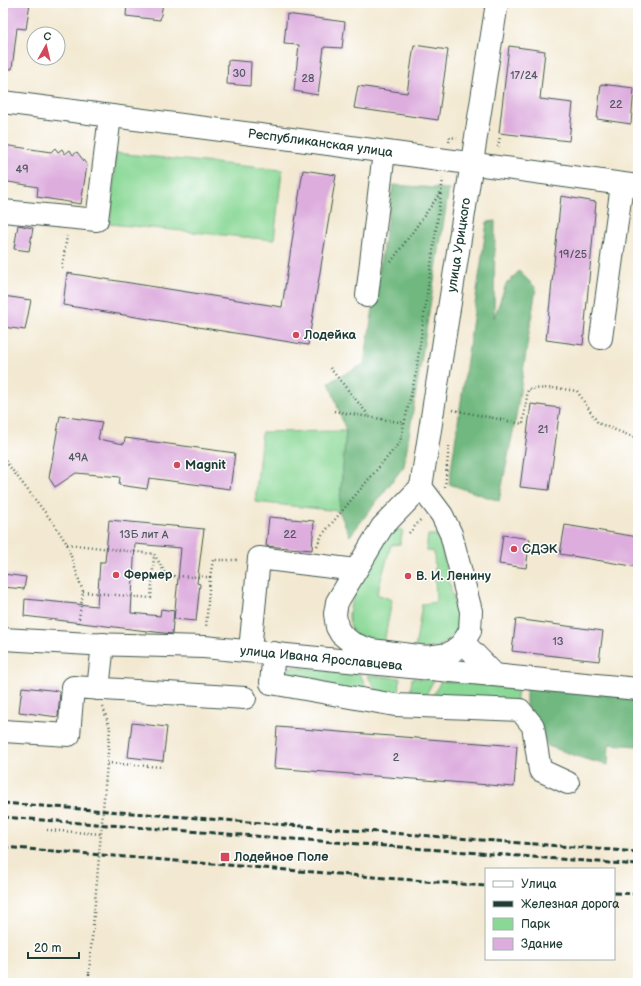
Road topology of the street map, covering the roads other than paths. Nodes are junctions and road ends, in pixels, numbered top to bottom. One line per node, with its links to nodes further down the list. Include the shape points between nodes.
1 (497, 3): 5 (street, улица Урицкого)
2 (3, 102): 3 (street, Республиканская улица)
3 (110, 116): 4 (street, Республиканская улица); 7 (street, via 97,220)
4 (384, 152): 5 (street, Республиканская улица); 8 (street)
5 (471, 164): 6 (street, Республиканская улица); 10 (street, улица Урицкого)
6 (630, 186): 9 (street)
7 (3, 211)
8 (367, 296)
9 (601, 338)
10 (421, 487): 11 (street, via 382,527); 14 (street, via 442,515 451,534 471,611 470,631)
11 (356, 570): 12 (street, via 337,602 335,614); 16 (street, via 260,558)
12 (341, 634): 14 (street, via 352,643 371,650 427,657 449,654); 18 (street)
13 (3, 639): 15 (street, улица Ивана Ярославцева)
14 (463, 642): 19 (street)
15 (103, 644): 16 (street, улица Ивана Ярославцева); 20 (street)
16 (250, 650): 17 (street, улица Ивана Ярославцева)
17 (274, 653): 18 (street, улица Ивана Ярославцева); 24 (street, via 271,683 395,705 520,710 533,726 540,770)
18 (297, 655): 19 (street, улица Ивана Ярославцева)
19 (494, 674): 21 (street, улица Ивана Ярославцева)
20 (98, 689): 22 (street); 23 (street, via 73,687 69,735)
21 (638, 689)
22 (244, 698)
23 (3, 731)
24 (568, 783)

